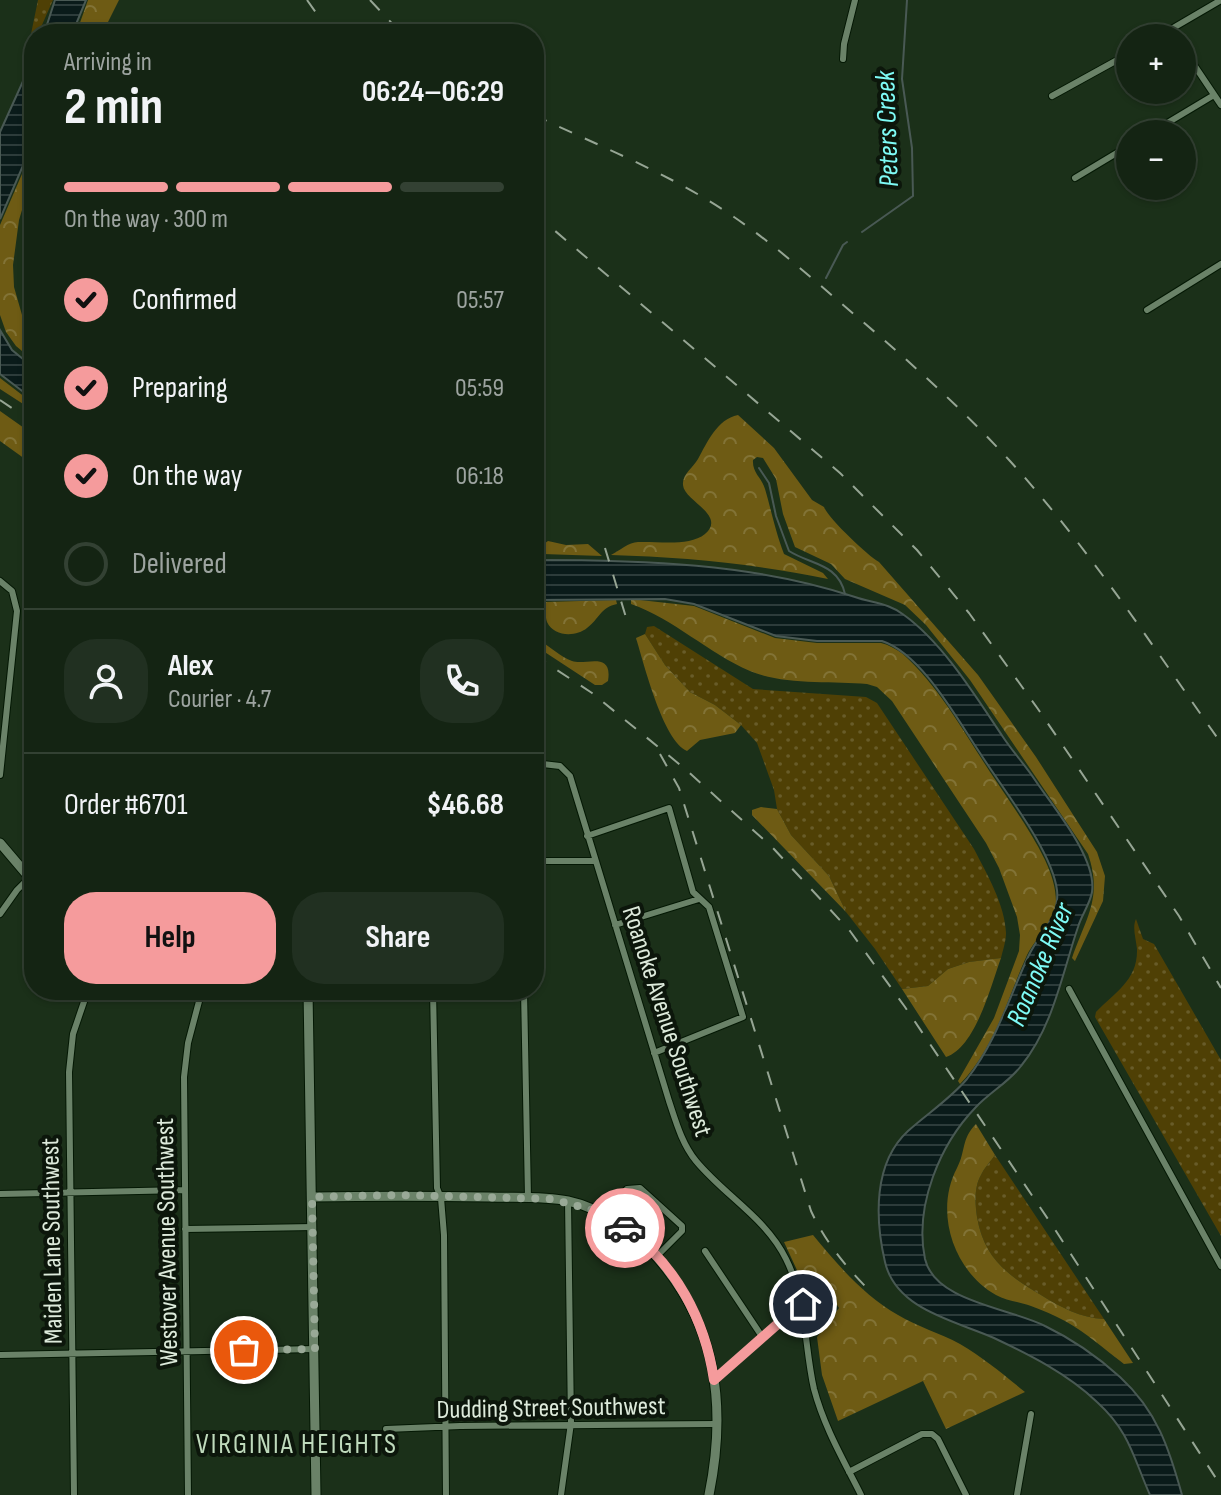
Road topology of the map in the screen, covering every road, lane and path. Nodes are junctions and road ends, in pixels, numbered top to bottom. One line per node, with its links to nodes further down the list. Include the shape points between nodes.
1 (855, 0): 4 (street)
2 (1221, 0): 3 (street)
3 (1180, 24)
4 (843, 59)
5 (1116, 61): 8 (street)
6 (1196, 68): 7 (street)
7 (1214, 95): 9 (street); 10 (street)
8 (1052, 96)
9 (1221, 105)
10 (1172, 120)
11 (1116, 153): 12 (street)
12 (1075, 178)
13 (1221, 264): 14 (street)
14 (1147, 310)
15 (0, 581): 17 (street, via 17,604)
16 (0, 675): 17 (street)
17 (10, 678): 19 (street)
18 (544, 764): 20 (street, Roanoke Avenue Southwest, via 568,773)
19 (0, 775)
20 (587, 836): 23 (street, Roanoke Avenue Southwest); 26 (street, via 669,808)
21 (0, 843): 24 (street)
22 (544, 861): 23 (street)
23 (595, 861): 28 (street, Roanoke Avenue Southwest)
24 (24, 871)
25 (24, 885): 27 (street)
26 (699, 899): 28 (street); 35 (street, via 709,907 743,1017)
27 (0, 914)
28 (615, 925): 35 (street, Roanoke Avenue Southwest)
29 (1069, 989): 48 (street)
30 (85, 1000): 37 (street, Maiden Lane Southwest, via 70,1054)
31 (199, 1000): 36 (street, Westover Avenue Southwest, via 185,1067)
32 (308, 1000): 40 (street)
33 (433, 1000): 39 (street)
34 (524, 1000): 41 (street)
35 (654, 1053): 49 (street, Roanoke Avenue Southwest, via 687,1149 775,1238)
36 (185, 1190): 37 (street); 45 (street, Westover Avenue Southwest)
37 (70, 1193): 38 (street); 53 (street, Maiden Lane Southwest)
38 (0, 1194)
39 (441, 1196): 40 (street); 41 (street); 59 (street)
40 (312, 1197): 44 (street)
41 (528, 1198): 42 (street)
42 (568, 1201): 43 (street); 58 (street)
43 (604, 1215): 47 (street); 47 (street, via 627,1189 640,1188 682,1226)
44 (313, 1227): 45 (street); 51 (street)
45 (185, 1229): 52 (street, Westover Avenue Southwest)
46 (705, 1251): 50 (street)
47 (656, 1257): 55 (street, via 697,1315)
48 (1221, 1266)
49 (803, 1304): 50 (street); 61 (street, Roanoke Avenue Southwest, via 814,1389)
50 (763, 1338): 55 (street)
51 (315, 1349): 52 (street); 64 (street)
52 (187, 1351): 53 (street); 63 (street, Westover Avenue Southwest)
53 (72, 1354): 54 (street); 62 (street, Maiden Lane Southwest)
54 (0, 1355)
55 (714, 1380): 57 (street)
56 (1031, 1414): 70 (street)
57 (716, 1424): 58 (street, Dudding Street Southwest); 67 (street)
58 (571, 1426): 59 (street, Dudding Street Southwest); 66 (street)
59 (445, 1428): 60 (street, Dudding Street Southwest); 65 (street)
60 (386, 1429)
61 (849, 1472): 68 (street, Roanoke Avenue Southwest); 69 (street, via 922,1434 932,1434)
62 (74, 1495)
63 (188, 1495)
64 (316, 1495)
65 (446, 1495)
66 (561, 1495)
67 (709, 1495)
68 (861, 1495)
69 (966, 1495)
70 (1017, 1495)

